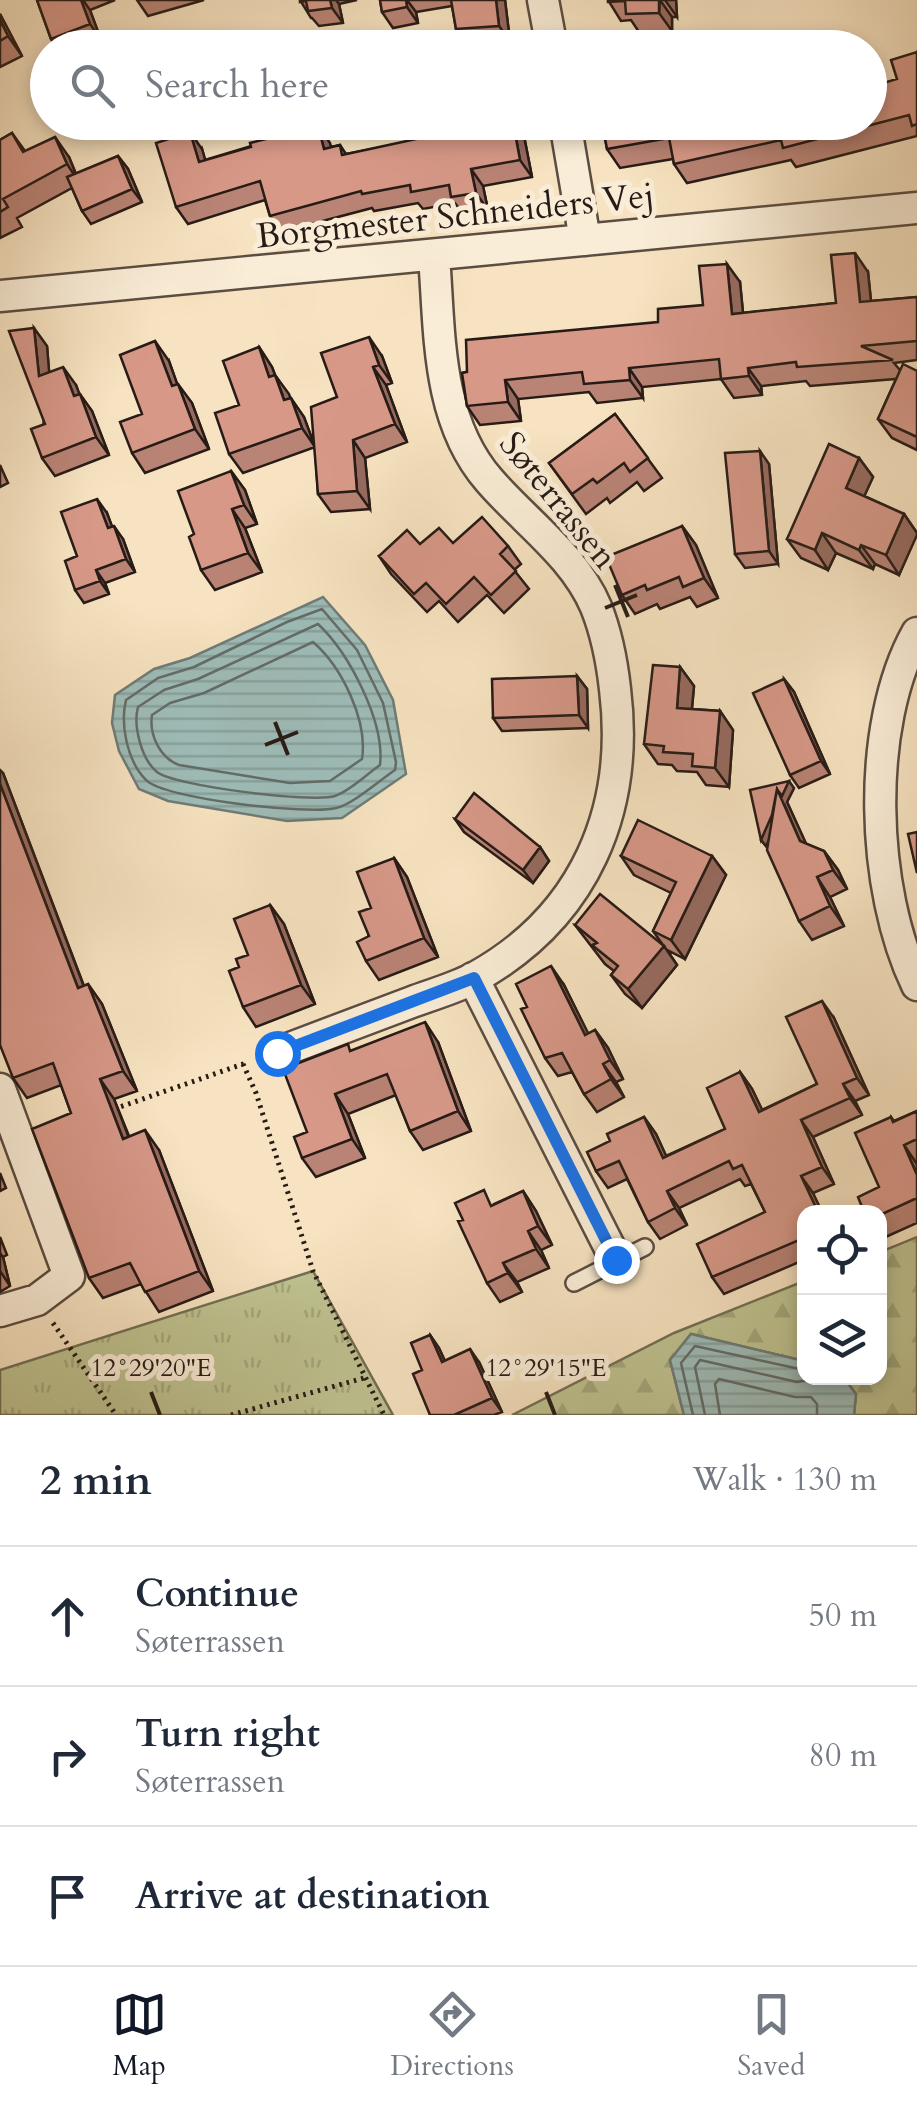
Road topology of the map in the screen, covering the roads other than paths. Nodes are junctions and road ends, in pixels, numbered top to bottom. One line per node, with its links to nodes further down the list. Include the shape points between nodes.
1 (544, 0): 2 (street)
2 (549, 30)
3 (567, 140): 5 (street)
4 (917, 208): 5 (street, Borgmester Schneiders Vej)
5 (585, 240): 6 (street, Borgmester Schneiders Vej)
6 (434, 256): 7 (street, Borgmester Schneiders Vej); 9 (street, Søterrassen, via 445,384 458,431 487,478 562,554 596,606 620,732 613,800 592,856 542,926)
7 (0, 296)
8 (917, 633): 10 (street, via 885,735 878,818 888,893)
9 (474, 978): 11 (street, Søterrassen); 14 (street)
10 (917, 984)
11 (277, 1053)
12 (0, 1089): 16 (street, via 69,1276 37,1300)
13 (645, 1246): 14 (lane)
14 (616, 1260): 15 (lane)
15 (574, 1282)
16 (0, 1311)

